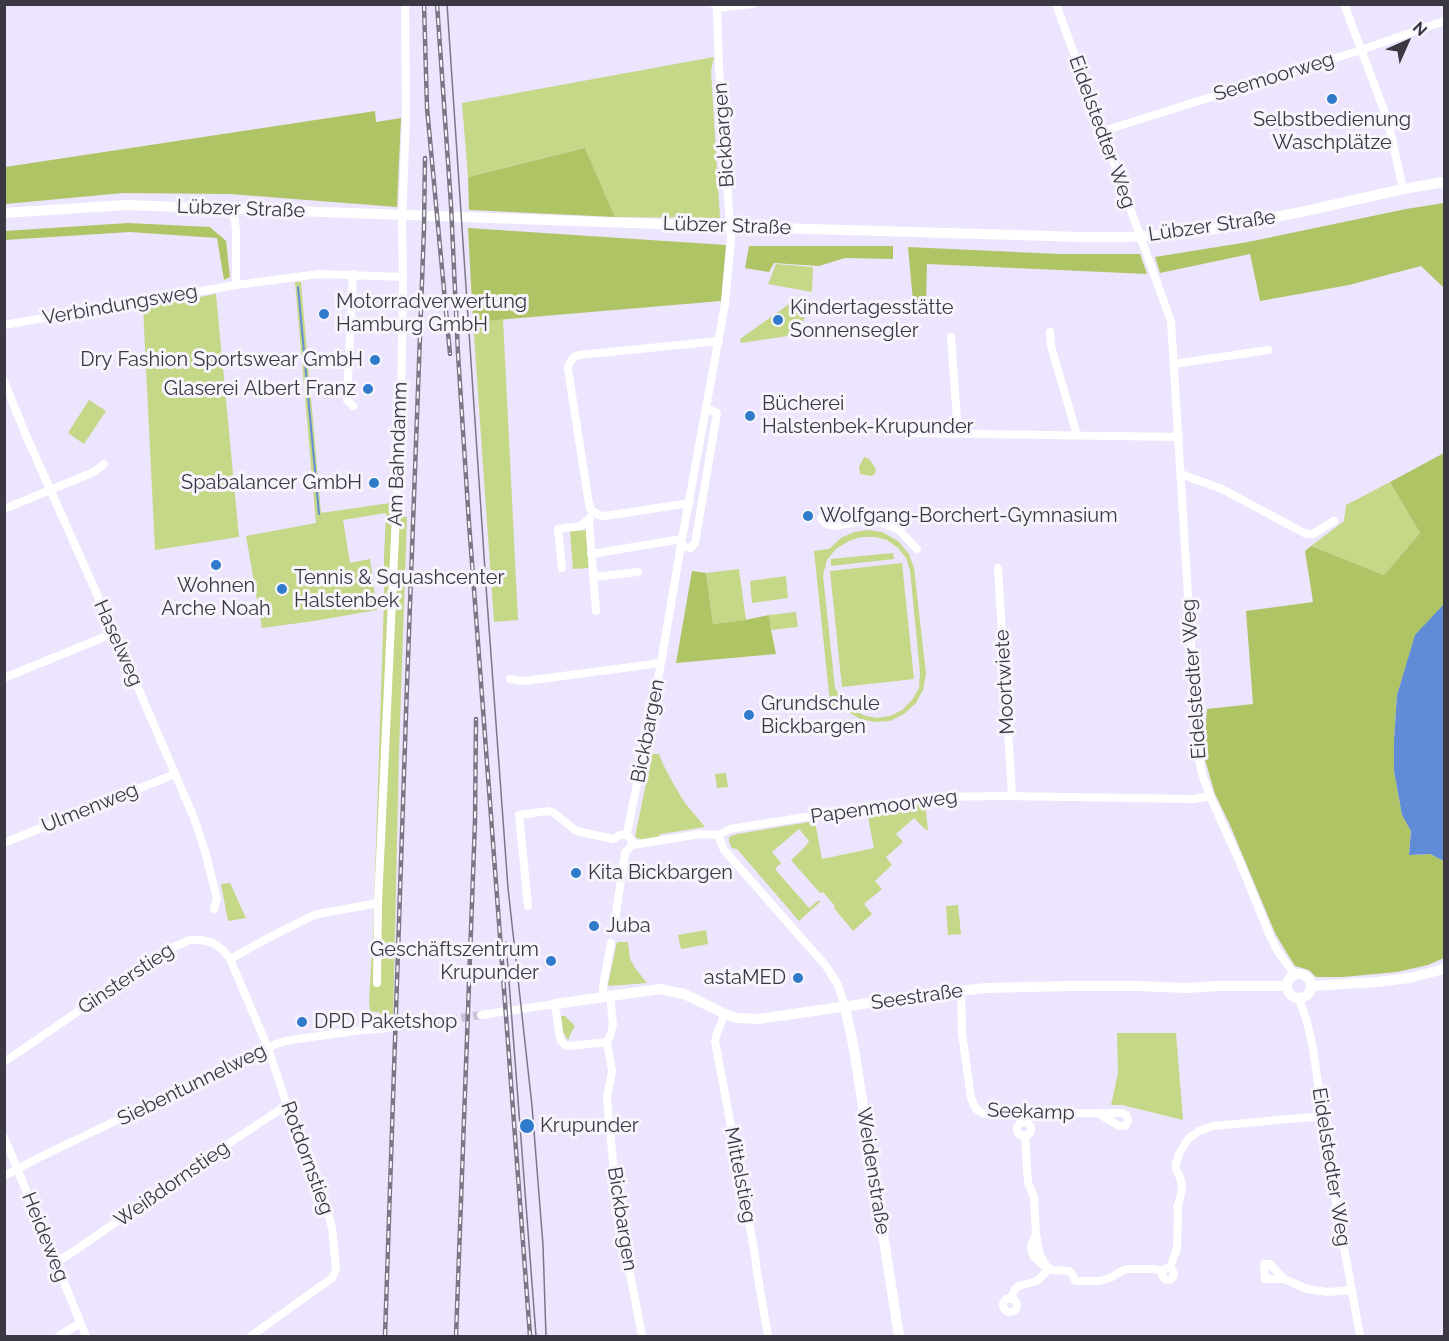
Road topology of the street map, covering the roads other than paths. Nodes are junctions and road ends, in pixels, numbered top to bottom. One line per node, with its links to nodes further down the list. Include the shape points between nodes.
1 (405, 4): 16 (street, Am Bahndamm)
2 (753, 4): 5 (street)
3 (1056, 4): 8 (street, Eidelstedter Weg)
4 (1344, 4): 7 (street)
5 (716, 6): 13 (street, Bickbargen)
6 (1444, 21): 7 (street, Seemoorweg)
7 (1361, 50): 8 (street, Seemoorweg); 10 (street, via 1388,121)
8 (1103, 130): 14 (street, Eidelstedter Weg)
9 (1444, 182): 10 (street, Lübzer Straße)
10 (1403, 189): 14 (street, Lübzer Straße, via 1215,229)
11 (232, 208): 12 (street, Lübzer Straße, via 126,205); 13 (street, Lübzer Straße); 17 (street)
12 (4, 213)
13 (731, 226): 14 (street, Lübzer Straße); 21 (street, Bickbargen)
14 (1140, 236): 23 (street, Eidelstedter Weg, via 1172,321)
15 (353, 274): 16 (street, Verbindungsweg); 17 (street, Verbindungsweg, via 319,274); 25 (street, via 347,400)
16 (403, 277): 58 (street, Am Bahndamm)
17 (236, 285): 18 (street, Verbindungsweg)
18 (4, 325)
19 (1050, 332): 29 (street)
20 (951, 337): 28 (street)
21 (719, 341): 26 (street, Bickbargen); 36 (street, via 579,355 571,360 568,369)
22 (1268, 350): 23 (street)
23 (1174, 364): 30 (street, Eidelstedter Weg)
24 (4, 381): 33 (street, Haselweg)
25 (353, 406)
26 (707, 408): 34 (street, Bickbargen); 39 (street, Bickbargen, via 717,413 695,543 691,548)
27 (914, 433): 28 (street)
28 (958, 433): 29 (street)
29 (1077, 435): 30 (street)
30 (1179, 437): 32 (street, Eidelstedter Weg)
31 (104, 464): 33 (street)
32 (1180, 474): 38 (street, via 1222,489 1306,534); 53 (street, Eidelstedter Weg, via 1198,752)
33 (50, 491): 35 (street); 47 (street, Haselweg)
34 (690, 503): 36 (street); 39 (street, Bickbargen)
35 (4, 509)
36 (592, 516): 41 (street); 42 (street, via 581,526 558,529)
37 (821, 518): 40 (street, via 835,526 883,522 899,530)
38 (1334, 522)
39 (682, 543): 41 (street); 48 (street, Bickbargen)
40 (917, 549)
41 (591, 554): 45 (street)
42 (562, 568)
43 (998, 568): 52 (street, Moortwiete)
44 (638, 572): 45 (street)
45 (593, 577): 46 (street)
46 (596, 611)
47 (114, 633): 49 (street); 51 (street, Haselweg)
48 (662, 663): 50 (street, Bickbargen, via 525,681); 54 (street, Bickbargen)
49 (4, 678)
50 (510, 679)
51 (175, 774): 56 (street, Ulmenweg); 60 (street, Haselweg, via 205,851 217,899)
52 (1012, 796): 53 (street, Papenmoorweg); 55 (street, Papenmoorweg, via 920,799 730,829)
53 (1210, 796): 65 (street, Eidelstedter Weg, via 1270,936)
54 (627, 834): 57 (street); 59 (street, via 613,839 581,832 548,811 519,815)
55 (718, 835): 57 (street, Papenmoorweg, via 700,834); 73 (street, via 724,849 826,966)
56 (4, 843)
57 (632, 845): 61 (street, via 626,853)
58 (378, 903): 63 (street, via 310,917); 66 (street, Am Bahndamm)
59 (528, 906)
60 (214, 909)
61 (614, 927)
62 (611, 943): 70 (street, Bickbargen, via 603,986)
63 (230, 959): 78 (street, Ginsterstieg); 79 (street, Ginsterstieg, via 213,943 201,940 171,948)
64 (1444, 969): 68 (street, via 1409,978)
65 (1294, 975): 67 (street); 68 (street, via 1303,974)
66 (377, 983)
67 (1286, 986): 69 (street, Seestraße); 71 (street, via 1290,995)
68 (1311, 986): 71 (street, via 1307,995)
69 (961, 990): 73 (street, Seestraße); 83 (street, Seekamp, via 962,1033 973,1104 982,1113)
70 (607, 996): 72 (street, Seestraße); 74 (street, Seestraße, via 672,990); 77 (street, Bickbargen, via 613,1024)
71 (1299, 999): 82 (street, Eidelstedter Weg, via 1312,1043)
72 (555, 1004): 75 (street, Seestraße); 77 (street, via 560,1039 565,1045)
73 (845, 1007): 74 (street, Seestraße, via 764,1019); 98 (street, Weidenstraße)
74 (724, 1014): 97 (street, Mittelstieg, via 716,1041)
75 (481, 1015)
76 (390, 1028): 78 (street, Siebentunnelweg, via 297,1039)
77 (607, 1042): 96 (street, Bickbargen, via 612,1071 607,1098 613,1162)
78 (268, 1048): 80 (street, Rotdornstieg); 85 (street, Siebentunnelweg)
79 (4, 1062)
80 (287, 1104): 87 (street, Weißdornstieg); 95 (street, Rotdornstieg, via 322,1190 332,1228 336,1269 332,1278)
81 (1099, 1114): 83 (street, Seekamp)
82 (1322, 1116): 88 (street, via 1213,1125 1188,1139 1176,1163 1182,1183 1177,1207 1177,1248 1166,1270 1128,1269 1099,1281 1075,1281 1069,1271); 90 (street, Eidelstedter Weg)
83 (1024, 1118): 88 (street, via 1030,1127 1025,1135 1028,1182 1034,1197 1036,1233 1032,1252)
84 (4, 1137): 85 (street, Heideweg)
85 (17, 1168): 86 (street, Siebentunnelweg); 87 (street, Heideweg)
86 (4, 1176)
87 (56, 1262): 92 (street, Heideweg)
88 (1050, 1268): 91 (street, via 1037,1281 1015,1289)
89 (1284, 1280): 90 (street, via 1306,1289)
90 (1352, 1290): 99 (street, Eidelstedter Weg)
91 (1010, 1299)
92 (80, 1323): 93 (street); 94 (street, Heideweg)
93 (59, 1336)
94 (86, 1336)
95 (251, 1336)
96 (642, 1336)
97 (768, 1336)
98 (899, 1336)
99 (1360, 1336)

